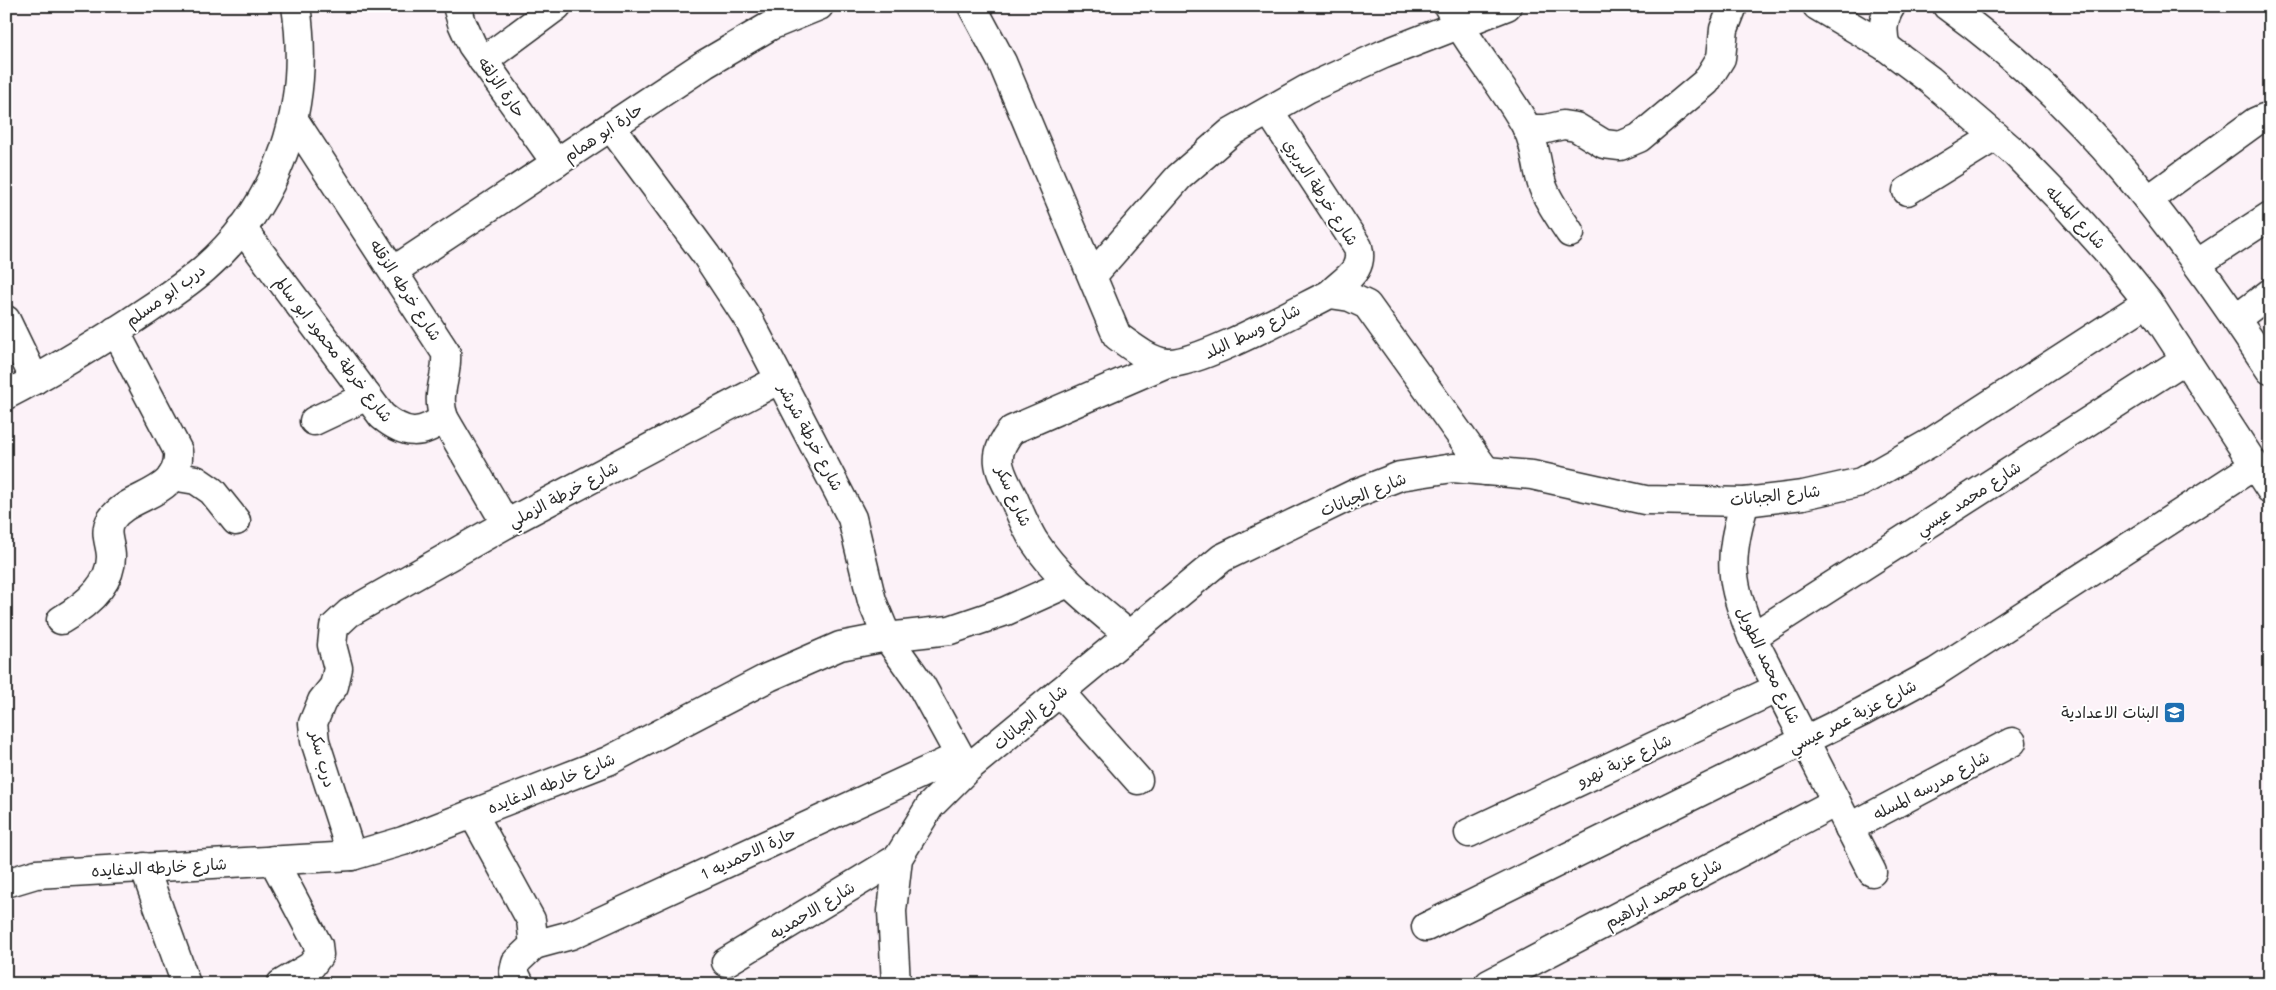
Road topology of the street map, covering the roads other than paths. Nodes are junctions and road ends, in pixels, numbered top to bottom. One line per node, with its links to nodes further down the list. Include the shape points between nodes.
1 (296, 6): 15 (street, درب ابو مسلم, via 301,39 301,80)
2 (458, 6): 13 (street, حارة الزلقه, via 462,23)
3 (557, 6): 13 (street)
4 (819, 6): 17 (street, حارة ابو همام, via 770,26)
5 (972, 6): 28 (street, via 1002,62)
6 (1507, 6): 11 (street)
7 (1734, 6): 18 (street, via 1724,30 1721,58 1706,82 1639,138 1620,146 1604,144 1576,127 1563,125)
8 (1817, 6): 12 (street, شارع المسله)
9 (1890, 6): 12 (street, via 1883,21)
10 (1946, 6): 22 (street, via 1978,28 2035,78 2076,117)
11 (1454, 16): 14 (street); 18 (street)
12 (1886, 47): 19 (street, شارع المسله)
13 (483, 61): 20 (street, حارة الزلقه)
14 (1269, 111): 28 (street, via 1231,132 1179,177); 30 (street, شارع خرطة البربري, via 1358,246 1361,258 1358,267)
15 (294, 120): 24 (street, درب ابو مسلم, via 282,158 264,195); 27 (street, شارع خرطه الزقله)
16 (2270, 121): 22 (street, via 2264,118 2255,122)
17 (611, 127): 20 (street, حارة ابو همام); 38 (street, شارع خرطة شرشر, via 706,255 750,322)
18 (1527, 129): 25 (street, via 1538,156 1544,189)
19 (1996, 136): 21 (street); 31 (street, شارع المسله, via 2061,200)
20 (556, 163): 27 (street, حارة ابو همام)
21 (1907, 191)
22 (2149, 199): 26 (street)
23 (2270, 216): 26 (street)
24 (242, 228): 34 (street, درب ابو مسلم, via 204,269); 41 (street, شارع خرطة محمود ابو سالم)
25 (1570, 233)
26 (2198, 263): 32 (street)
27 (393, 271): 42 (street, شارع خرطه الزقله, via 446,353 447,367 440,392)
28 (1093, 275): 36 (street, via 1117,336 1143,354)
29 (2270, 293): 32 (street)
30 (1330, 294): 36 (street, شارع وسط البلد, via 1197,358); 45 (street, via 1350,297 1367,306)
31 (2148, 302): 35 (street, شارع المسله); 48 (street, شارع الجبانات, via 1930,443 1861,482 1803,495)
32 (2236, 319): 37 (street)
33 (6, 320): 39 (street)
34 (116, 331): 39 (street, درب ابو مسلم); 46 (street, via 178,451 179,461)
35 (2184, 360): 44 (street, شارع المسله); 56 (street, شارع محمد عيسي)
36 (1167, 363): 51 (street, شارع سكر, via 1012,430 1001,443 997,459 1033,539)
37 (2270, 370)
38 (780, 379): 50 (street, شارع خرطة الزملي); 55 (street, شارع خرطة شرشر, via 852,518 872,601)
39 (35, 380): 40 (street, درب ابو مسلم)
40 (6, 395)
41 (367, 396): 42 (street, شارع خرطة محمود ابو سالم, via 382,416 396,427 412,432 430,428); 43 (street)
42 (444, 418): 50 (street, شارع خرطه الزقله)
43 (314, 421)
44 (2255, 465): 47 (street, شارع المسله); 59 (street, شارع عزبة عمر عيسي, via 1936,672)
45 (1486, 471): 48 (street, شارع الجبانات, via 1532,475 1645,500); 54 (street, شارع الجبانات, via 1453,468 1400,476 1354,494 1222,558)
46 (172, 476): 49 (street, via 196,480 212,491); 53 (street, via 161,489 120,510 109,522 106,540 111,557 107,574 97,592 80,609)
47 (2270, 489)
48 (1745, 502): 56 (street, شارع محمد الطويل, via 1735,536 1732,570)
49 (236, 521)
50 (506, 524): 52 (street, شارع خرطة الزملي)
51 (1068, 583): 54 (street, شارع سكر); 55 (street, شارع خارطه الدغايده, via 1006,611 950,630)
52 (349, 613): 67 (street, درب سكر, via 334,627 332,645 338,668 334,686 322,701 313,723 314,741)
53 (61, 620)
54 (1129, 635): 58 (street, شارع الجبانات)
55 (887, 637): 61 (street, شارع خرطة شرشر, via 921,685); 64 (street, شارع خارطه الدغايده, via 840,646 769,677 608,761)
56 (1752, 637): 57 (street, شارع محمد الطويل)
57 (1778, 688): 59 (street, شارع محمد الطويل); 66 (street, شارع عزبة نهرو)
58 (1060, 692): 61 (street, شارع الجبانات); 62 (street)
59 (1805, 741): 63 (street, شارع محمد الطويل); 73 (street, شارع عزبة عمر عيسي)
60 (2012, 742): 65 (street, شارع مدرسه المسله)
61 (963, 763): 68 (street, شارع الجبانات, via 930,806); 74 (street, حارة الاحمديه 1, via 571,934)
62 (1138, 780)
63 (1836, 802): 65 (street, شارع محمد الطويل); 80 (street, شارع محمد ابراهيم)
64 (472, 814): 67 (street, شارع خارطه الدغايده, via 403,841); 74 (street, via 527,912)
65 (1849, 828): 71 (street, شارع محمد الطويل)
66 (1469, 833)
67 (352, 856): 69 (street, شارع خارطه الدغايده)
68 (898, 858): 75 (street, شارع الاحمديه); 79 (street, شارع الجبانات, via 892,911)
69 (273, 860): 70 (street, شارع خارطه الدغايده); 77 (street, via 318,946 319,955 312,966)
70 (144, 868): 72 (street, شارع خارطه الدغايده, via 36,874); 76 (street)
71 (1872, 872)
72 (6, 882)
73 (1426, 927)
74 (534, 945): 78 (street, via 516,962 514,972)
75 (726, 962)
76 (186, 984)
77 (281, 984)
78 (520, 984)
79 (896, 984)
80 (1489, 984)

